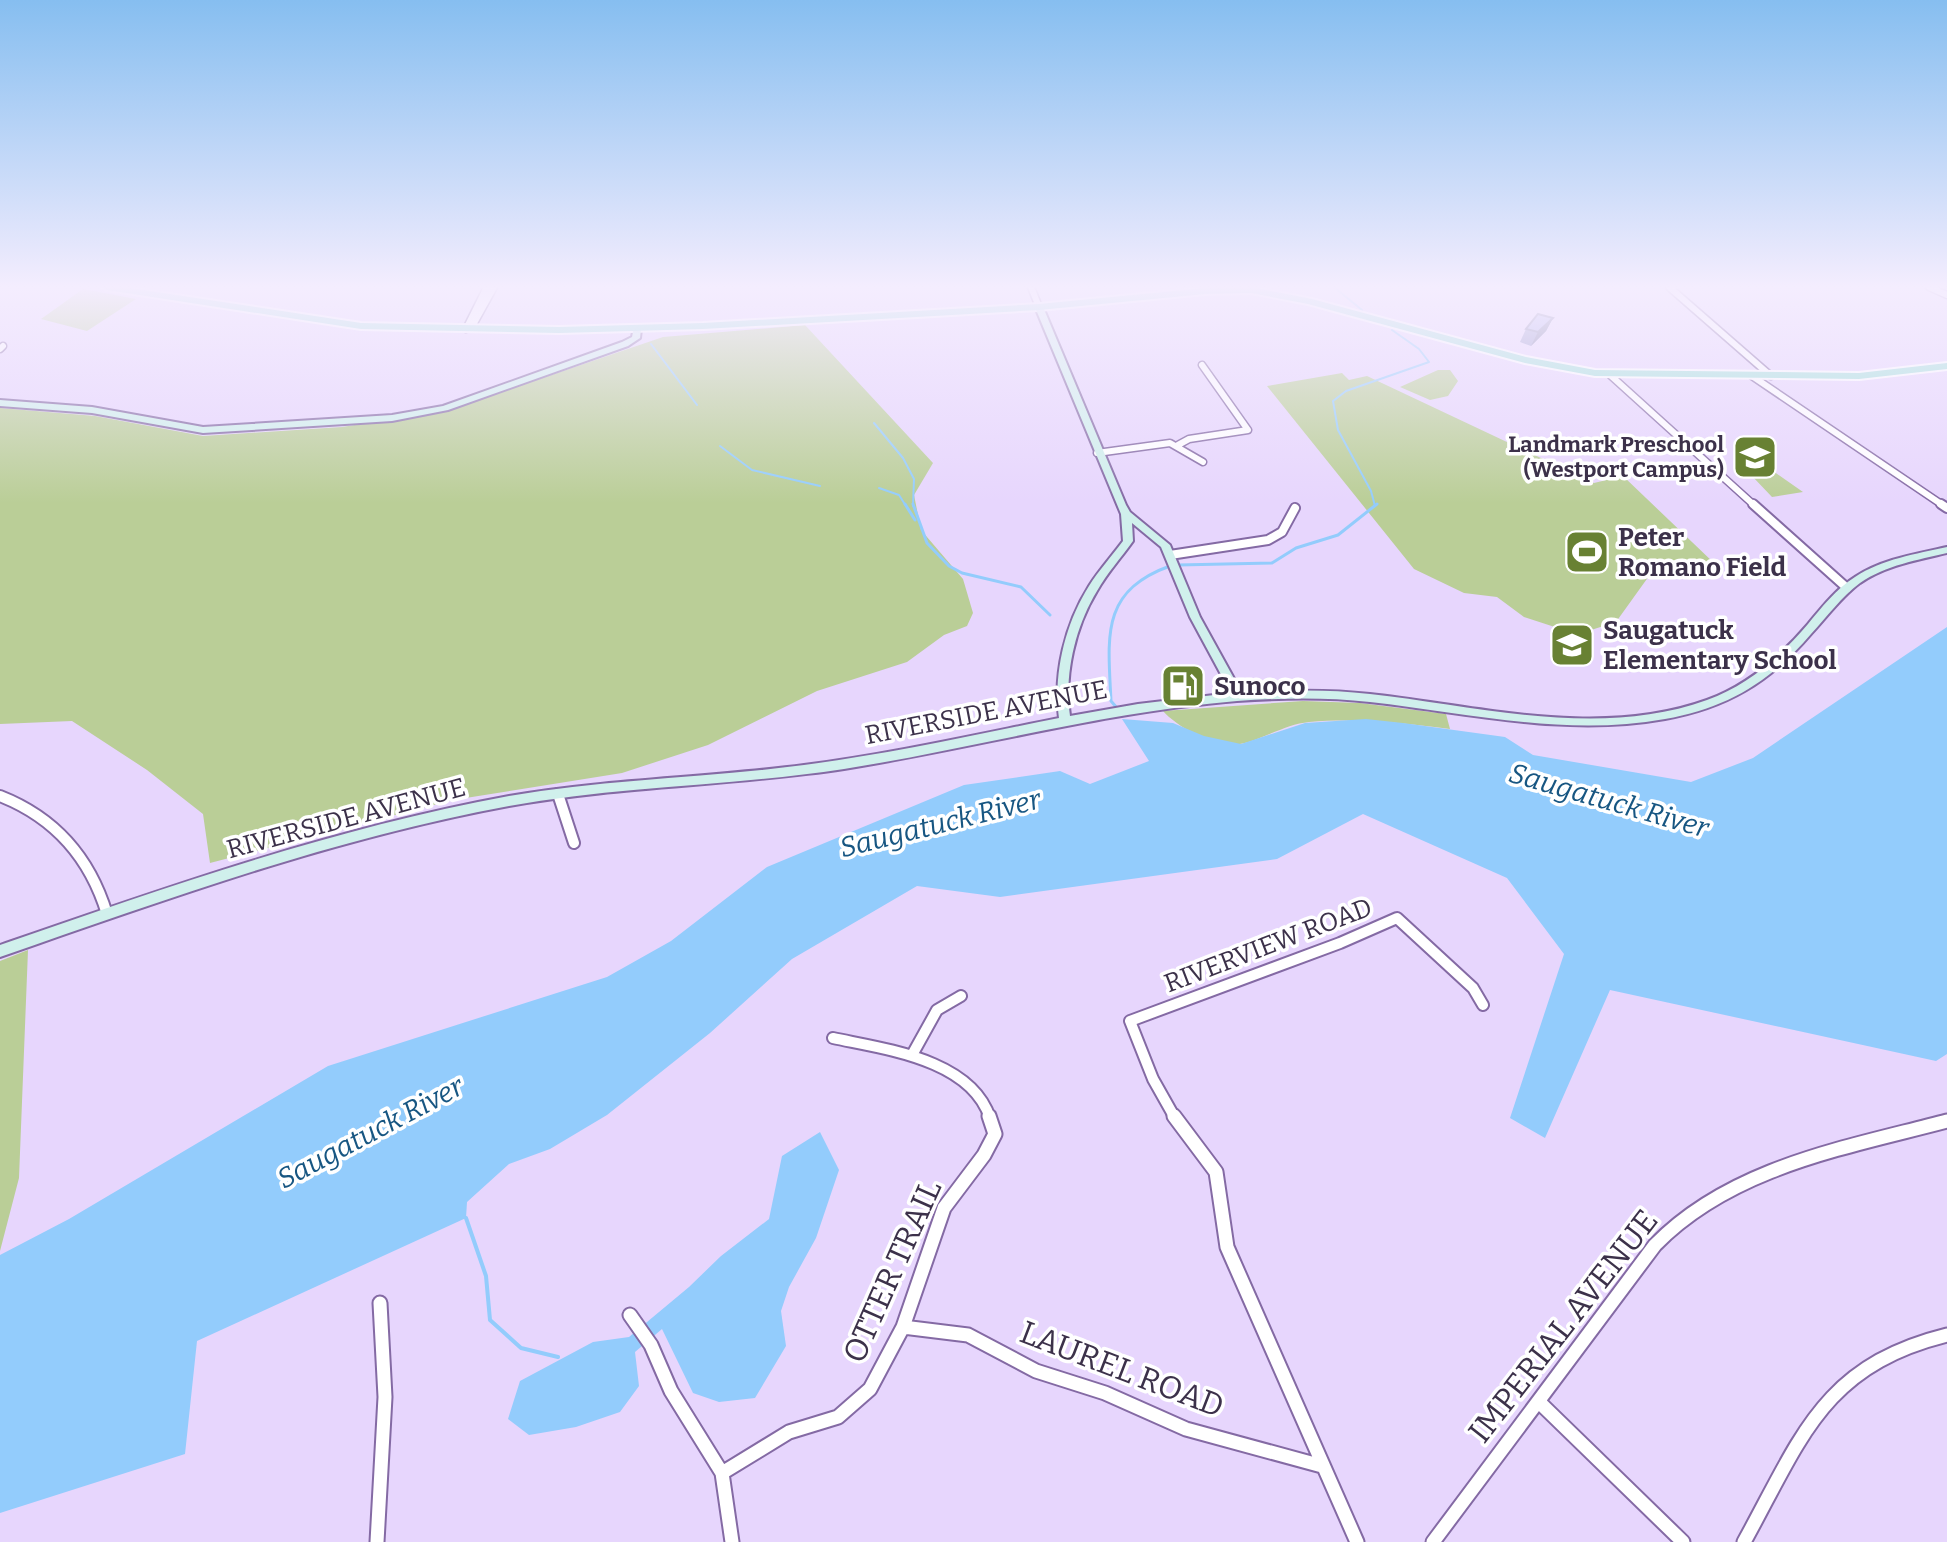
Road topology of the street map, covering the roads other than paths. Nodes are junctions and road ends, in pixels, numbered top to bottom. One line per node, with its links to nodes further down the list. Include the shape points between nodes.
1 (583, 359): 10 (street, via 410,416 203,430 92,410)
2 (1060, 359): 12 (street)
3 (1522, 359): 7 (main road)
4 (1751, 359): 9 (street)
5 (1202, 365): 11 (street, via 1248,430)
6 (1947, 366): 9 (main road, via 1875,375)
7 (1609, 374): 8 (main road); 20 (street)
8 (1752, 376): 9 (main road); 15 (street)
9 (1771, 376)
10 (0, 403)
11 (1178, 445): 12 (street, via 1157,443); 13 (street)
12 (1097, 453): 16 (street)
13 (1203, 462)
14 (1295, 508): 19 (street, via 1282,532 1268,540)
15 (1947, 508)
16 (1126, 514): 17 (street); 19 (street, via 1162,541)
17 (1128, 541): 19 (street, via 1147,536); 22 (street, via 1082,612 1065,671)
18 (1947, 550): 20 (street, RIVERSIDE AVENUE, via 1876,570)
19 (1172, 559): 21 (street, via 1195,617)
20 (1847, 588): 21 (street, RIVERSIDE AVENUE, via 1759,681 1720,700 1659,717 1575,722 1345,695)
21 (1239, 697): 22 (street, RIVERSIDE AVENUE)
22 (1065, 721): 23 (street, RIVERSIDE AVENUE, via 835,766)
23 (558, 794): 25 (street); 26 (street, RIVERSIDE AVENUE, via 344,838)
24 (0, 796): 26 (street, via 30,810 67,841 95,878)
25 (574, 843)
26 (107, 914): 27 (street, RIVERSIDE AVENUE)
27 (0, 951)
28 (961, 996): 31 (street, via 937,1010)
29 (1483, 1005): 38 (street, RIVERVIEW ROAD, via 1473,988 1397,918 1130,1021 1173,1115 1216,1172 1227,1247)
30 (833, 1038): 31 (street, OTTER TRAIL)
31 (912, 1055): 35 (street, OTTER TRAIL, via 980,1096 995,1134 944,1208)
32 (1947, 1121): 37 (street, IMPERIAL AVENUE, via 1766,1172 1709,1197 1665,1233)
33 (380, 1303): 40 (street, via 385,1397)
34 (632, 1318): 39 (street)
35 (903, 1327): 38 (street, LAUREL ROAD, via 968,1335 1036,1371 1105,1393 1186,1429); 39 (street, OTTER TRAIL, via 870,1389 838,1417 789,1432)
36 (1947, 1335): 45 (street, via 1899,1348 1843,1384 1811,1426)
37 (1539, 1402): 43 (street, IMPERIAL AVENUE); 44 (street)
38 (1322, 1466): 42 (street)
39 (722, 1473): 41 (street)
40 (377, 1542)
41 (732, 1542)
42 (1357, 1542)
43 (1433, 1542)
44 (1683, 1542)
45 (1744, 1542)

